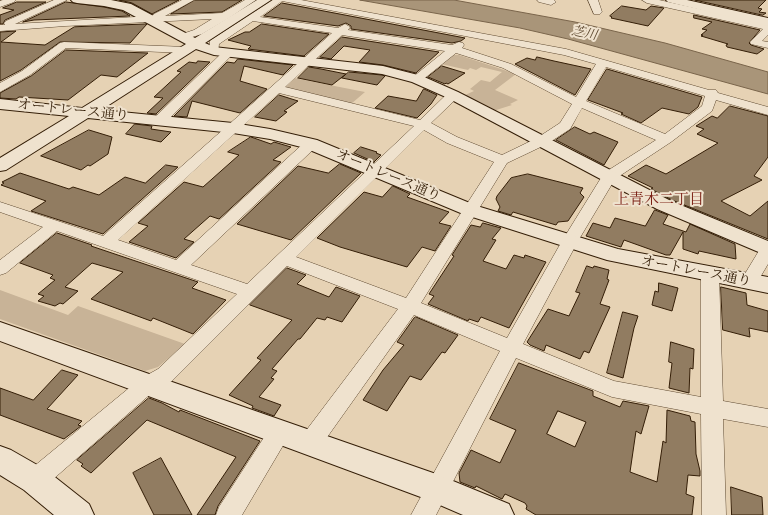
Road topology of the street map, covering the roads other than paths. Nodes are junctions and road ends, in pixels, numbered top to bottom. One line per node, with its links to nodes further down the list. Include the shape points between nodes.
1 (11, 0): 10 (street)
2 (62, 0): 17 (street)
3 (77, 0): 15 (street, via 127,7)
4 (189, 0): 15 (street)
5 (279, 0): 11 (street)
6 (286, 0): 13 (street)
7 (593, 0): 12 (street)
8 (647, 0): 16 (street)
9 (673, 0): 16 (street)
10 (0, 4)
11 (255, 6): 14 (street); 18 (street); 20 (street); 23 (street, via 214,43)
12 (597, 12)
13 (362, 13): 18 (street); 19 (street)
14 (226, 16): 15 (street); 20 (street, via 198,32)
15 (151, 19): 17 (street); 20 (street)
16 (767, 23): 21 (street, via 755,42)
17 (0, 27)
18 (340, 32): 22 (street); 25 (street)
19 (474, 34): 22 (street); 26 (street)
20 (188, 43): 23 (street); 28 (street, via 64,45 26,73); 35 (street)
21 (768, 45)
22 (455, 49): 27 (street); 32 (street, via 507,66)
23 (214, 51): 24 (street)
24 (227, 54): 25 (street); 36 (street)
25 (308, 62): 27 (street, via 383,70); 29 (street)
26 (603, 62): 30 (street); 32 (street)
27 (417, 79): 31 (street)
28 (0, 88)
29 (277, 89): 37 (street); 38 (street)
30 (712, 93): 34 (street); 39 (street, via 708,108)
31 (453, 95): 37 (street); 40 (street)
32 (579, 103): 39 (street); 40 (street, via 565,126)
33 (0, 104): 35 (street, オートレース通り)
34 (768, 111)
35 (87, 113): 36 (street, オートレース通り); 43 (street)
36 (160, 120): 38 (street, オートレース通り)
37 (423, 124): 42 (street, via 452,140); 44 (street)
38 (233, 128): 41 (street, オートレース通り); 50 (street)
39 (666, 140): 45 (street)
40 (542, 141): 42 (street); 45 (street)
41 (311, 144): 44 (street, オートレース通り); 53 (street)
42 (502, 160): 47 (street)
43 (0, 166)
44 (375, 170): 47 (street, オートレース通り); 52 (street)
45 (609, 176): 49 (street); 51 (street, via 664,205)
46 (0, 207): 48 (street)
47 (470, 210): 49 (street, オートレース通り); 59 (street)
48 (55, 225): 50 (street); 54 (street)
49 (570, 241): 55 (street, オートレース通り, via 622,257); 61 (street)
50 (106, 242): 53 (street)
51 (768, 249): 56 (street)
52 (284, 259): 58 (street); 59 (street)
53 (179, 267): 58 (street)
54 (0, 269)
55 (710, 274): 56 (street, オートレース通り); 63 (street)
56 (749, 282): 57 (street, オートレース通り)
57 (768, 285)
58 (250, 292): 62 (street, via 165,375)
59 (410, 306): 61 (street); 66 (street)
60 (0, 331): 62 (street)
61 (512, 347): 63 (street, via 612,389); 69 (street)
62 (147, 385): 65 (street); 68 (street)
63 (712, 407): 64 (street); 74 (street)
64 (768, 418)
65 (280, 432): 66 (street); 71 (street)
66 (310, 443): 69 (street)
67 (0, 459): 68 (street)
68 (35, 480): 70 (street)
69 (436, 488): 72 (street); 73 (street)
70 (78, 515)
71 (228, 515)
72 (422, 515)
73 (498, 515)
74 (714, 515)

